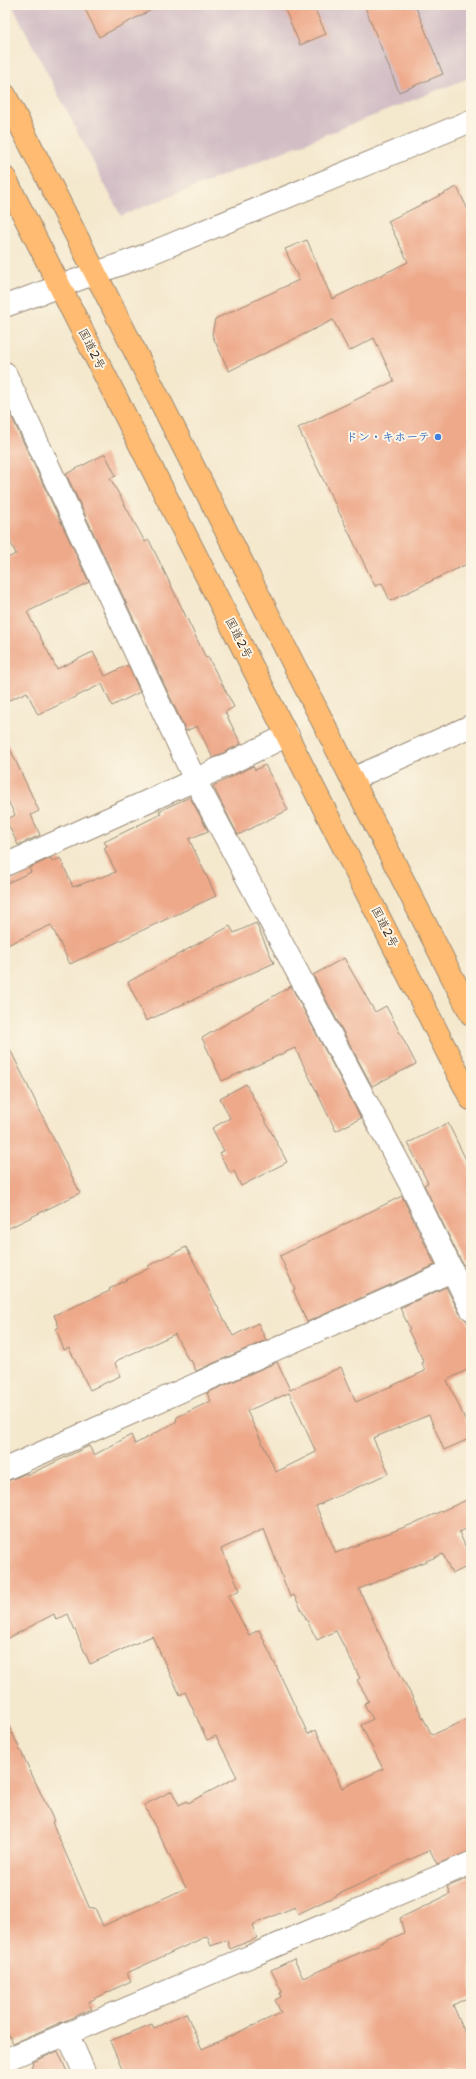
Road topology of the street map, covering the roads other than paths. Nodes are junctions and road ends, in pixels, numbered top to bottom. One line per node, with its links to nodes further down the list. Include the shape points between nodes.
1 (5, 95): 4 (highway)
2 (471, 121): 4 (street)
3 (5, 178): 5 (highway, 国道2号)
4 (96, 274): 5 (street); 11 (highway)
5 (59, 285): 6 (street); 9 (highway, 国道2号)
6 (5, 306)
7 (5, 373): 10 (street)
8 (471, 726): 11 (street)
9 (288, 735): 10 (street); 14 (highway, 国道2号)
10 (195, 780): 12 (street); 15 (street, via 409,1182)
11 (352, 780): 13 (highway)
12 (5, 865)
13 (471, 1014)
14 (471, 1099)
15 (452, 1271): 16 (street); 17 (street)
16 (471, 1309)
17 (5, 1470)
18 (471, 1863): 19 (street)
19 (67, 2033): 20 (street); 21 (street)
20 (5, 2060)
21 (85, 2074)

